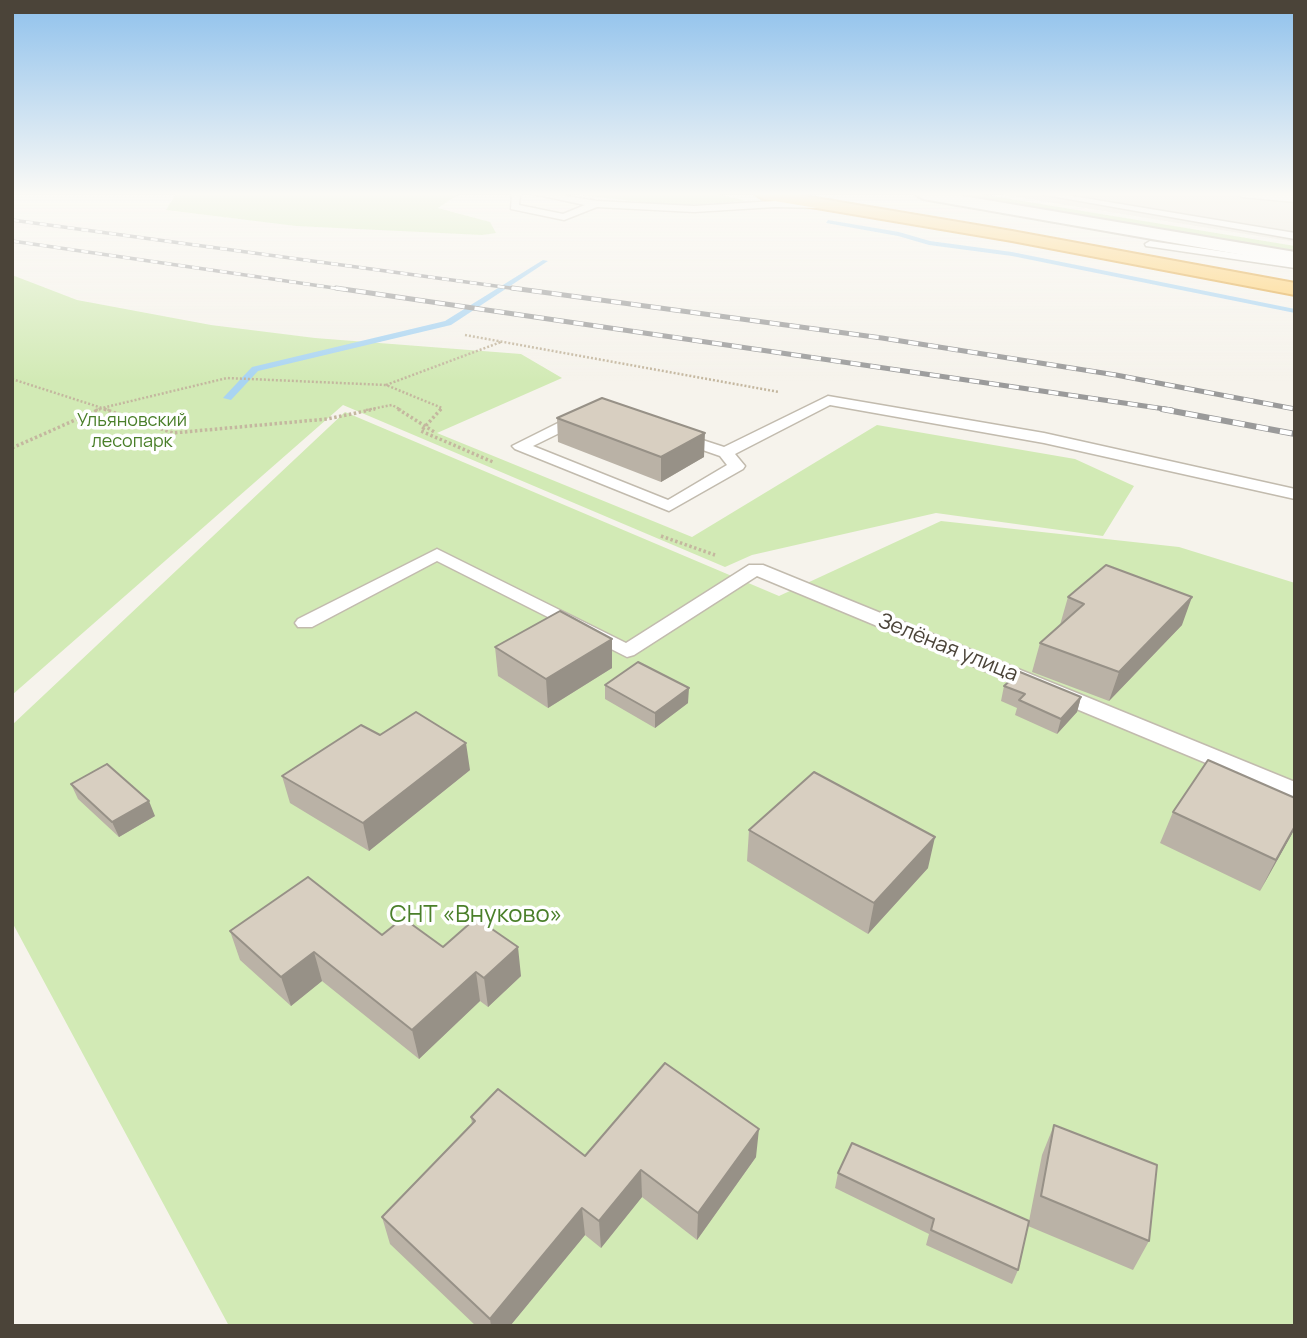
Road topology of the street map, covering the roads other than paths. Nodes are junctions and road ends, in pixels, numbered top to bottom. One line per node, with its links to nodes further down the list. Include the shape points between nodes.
1 (1130, 256): 6 (highway)
2 (1217, 256): 5 (highway)
3 (1236, 256): 4 (lane)
4 (1295, 265)
5 (1295, 271)
6 (1295, 289)
7 (600, 409): 9 (lane, via 520,446 668,506 737,466)
8 (663, 431): 9 (lane)
9 (725, 453): 10 (lane, via 828,400 1044,438)
10 (1295, 494)
11 (305, 623): 12 (lane, Зелёная улица, via 437,554 627,651 756,569)
12 (1295, 792)

